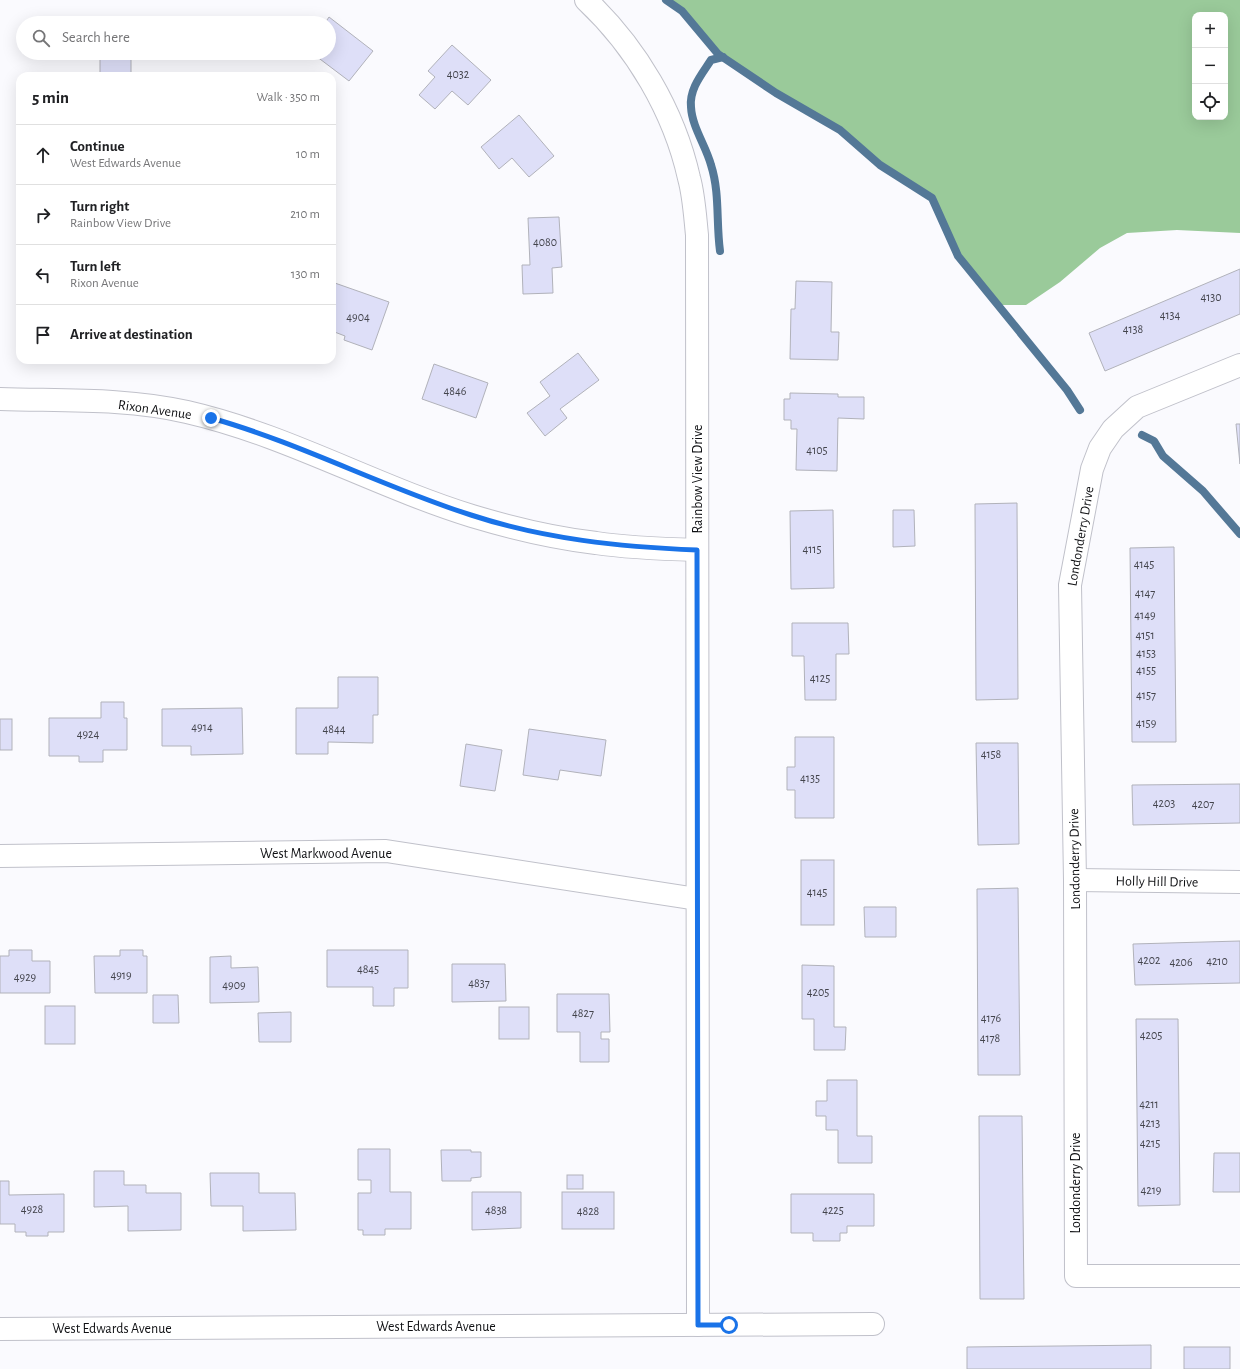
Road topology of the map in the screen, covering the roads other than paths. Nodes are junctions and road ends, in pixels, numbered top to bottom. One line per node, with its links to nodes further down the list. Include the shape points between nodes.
1 (586, 0): 4 (street, Rainbow View Drive, via 617,32 655,91 672,123 694,201 698,260)
2 (1240, 366): 6 (street, Londonderry Drive, via 1137,407 1112,429 1095,457 1070,585)
3 (0, 399): 4 (street, Rixon Avenue, via 116,402 187,412 257,432 418,497 480,518 550,536 596,544)
4 (697, 550): 8 (street, Rainbow View Drive)
5 (0, 856): 8 (street, West Markwood Avenue, via 386,851)
6 (1075, 880): 7 (street, Holly Hill Drive); 9 (street, Londonderry Drive, via 1076,1276)
7 (1240, 882)
8 (697, 899): 11 (street, Rainbow View Drive)
9 (1240, 1276)
10 (873, 1324): 11 (street, West Edwards Avenue)
11 (698, 1325): 12 (street, West Edwards Avenue)
12 (0, 1329)

